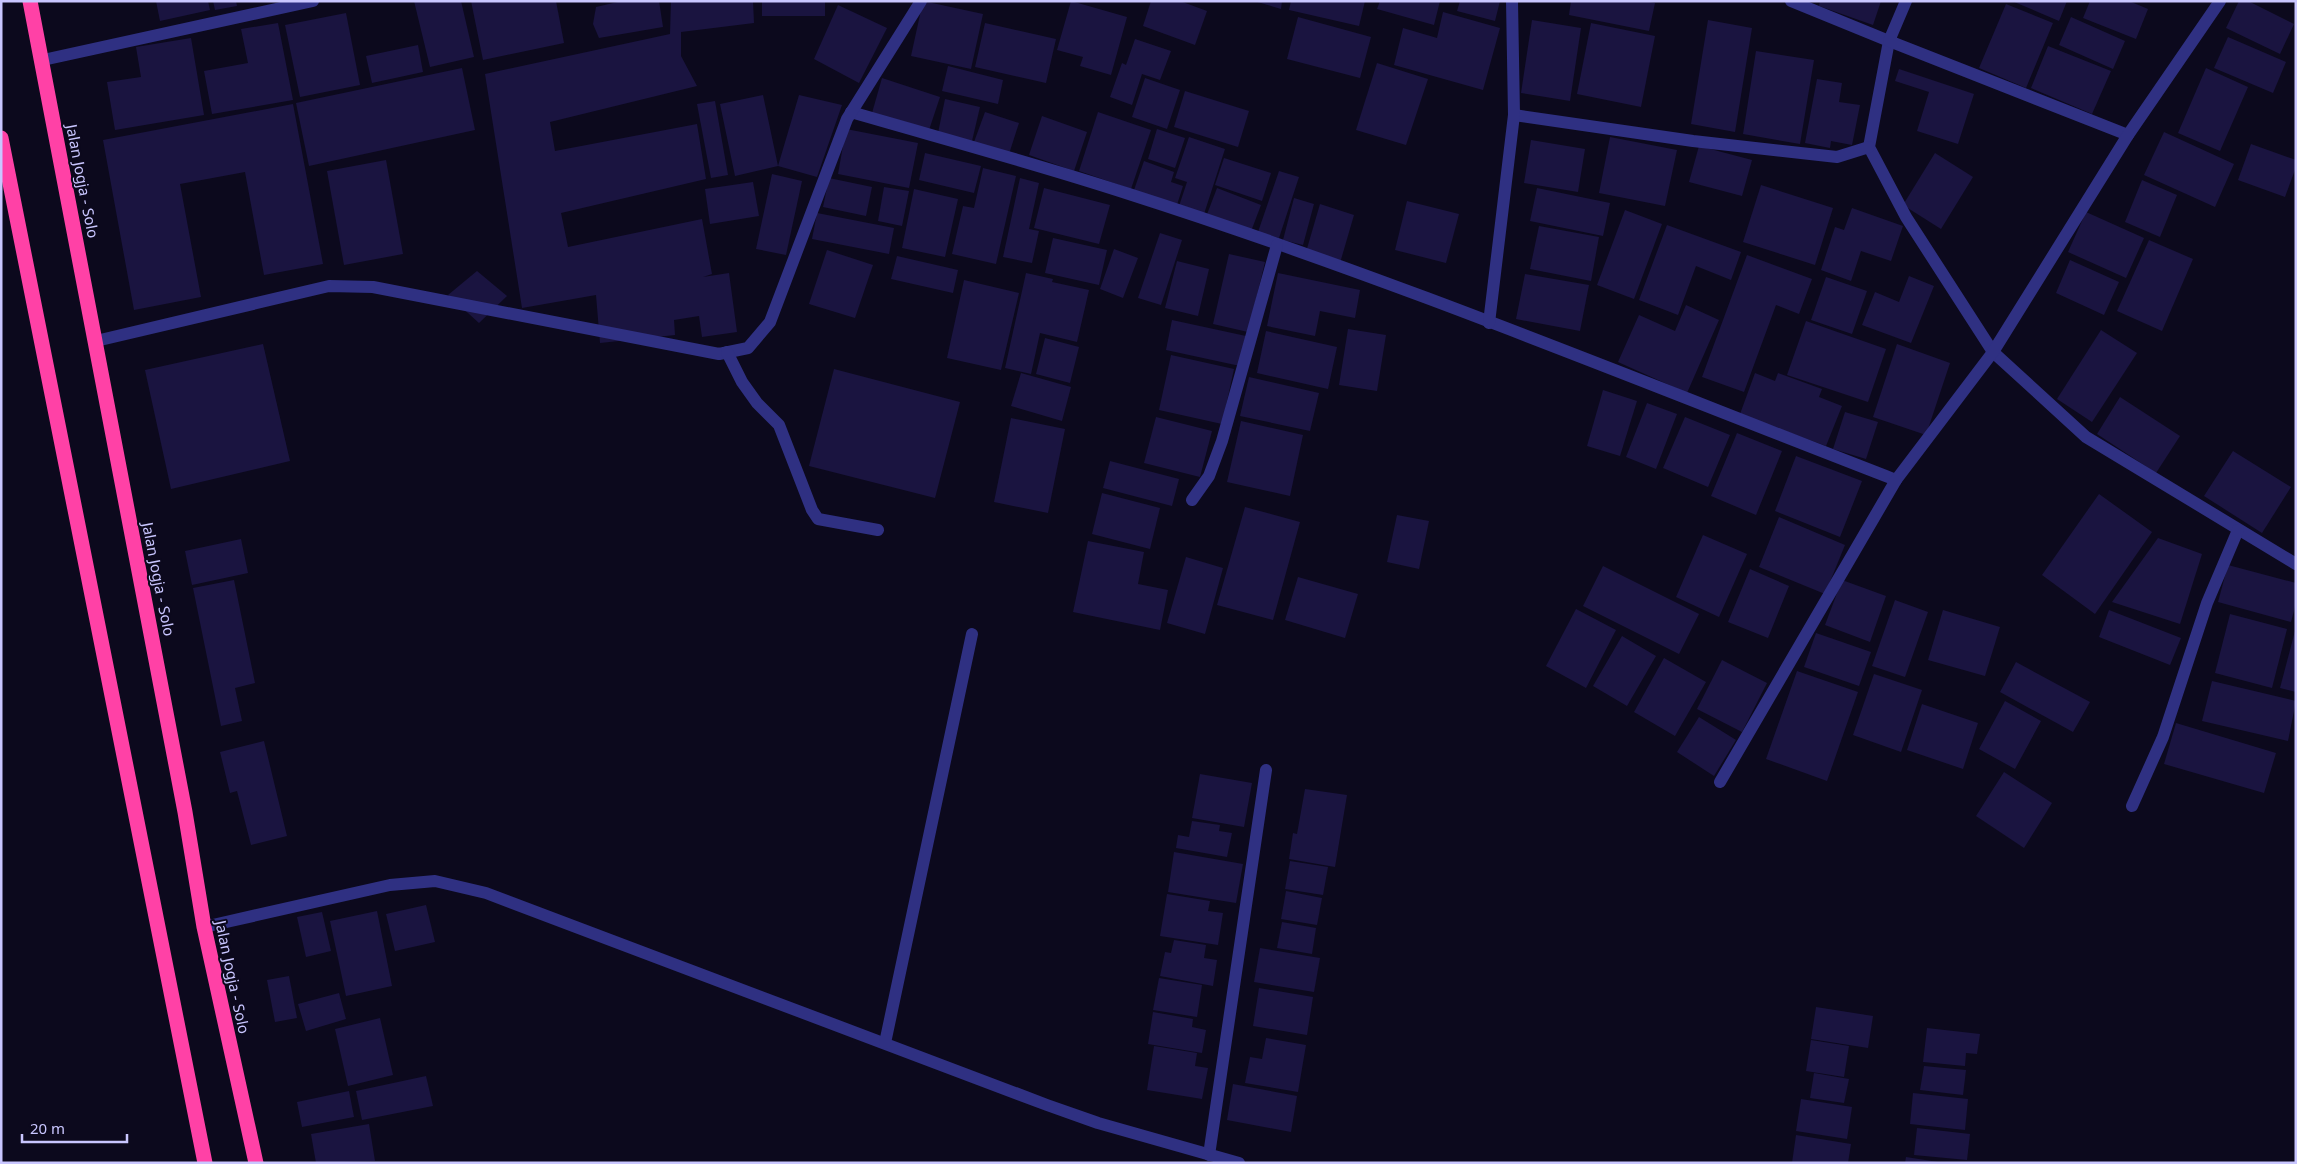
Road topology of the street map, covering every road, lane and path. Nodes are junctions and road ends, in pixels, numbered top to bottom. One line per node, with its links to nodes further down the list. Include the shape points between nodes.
1 (30, 1): 9 (highway, Jalan Jogja - Solo)
2 (313, 1): 9 (street)
3 (921, 1): 10 (street)
4 (1512, 1): 11 (street)
5 (1791, 1): 8 (street)
6 (1906, 1): 8 (street)
7 (2220, 1): 12 (street)
8 (1889, 41): 12 (street); 14 (street)
9 (43, 60): 17 (highway, Jalan Jogja - Solo)
10 (851, 112): 15 (street, via 1128,194); 18 (street, via 770,322 748,348)
11 (1514, 115): 14 (street, via 1693,141 1836,156); 16 (street)
12 (2128, 135): 19 (street)
13 (1, 138): 32 (highway)
14 (1870, 147): 19 (street, via 1906,216)
15 (1278, 245): 16 (street); 21 (street, via 1222,441 1209,476)
16 (1489, 322): 20 (street)
17 (96, 341): 18 (street, via 329,286 374,287 719,354); 29 (highway, Jalan Jogja - Solo)
18 (727, 352): 22 (street, via 742,382 779,425 815,516 823,521)
19 (1993, 352): 20 (street); 23 (street, via 2086,437)
20 (1896, 480): 27 (street)
21 (1192, 500)
22 (878, 530)
23 (2238, 530): 24 (street); 28 (street, via 2207,603 2162,737)
24 (2296, 564)
25 (972, 634): 30 (street)
26 (1266, 770): 31 (street)
27 (1720, 782)
28 (2132, 806)
29 (204, 927): 30 (street, via 390,885 435,881 486,893); 33 (highway, Jalan Jogja - Solo)
30 (885, 1043): 31 (street, via 1090,1120)
31 (1209, 1155): 34 (street)
32 (205, 1163)
33 (256, 1163)
34 (1239, 1163)

